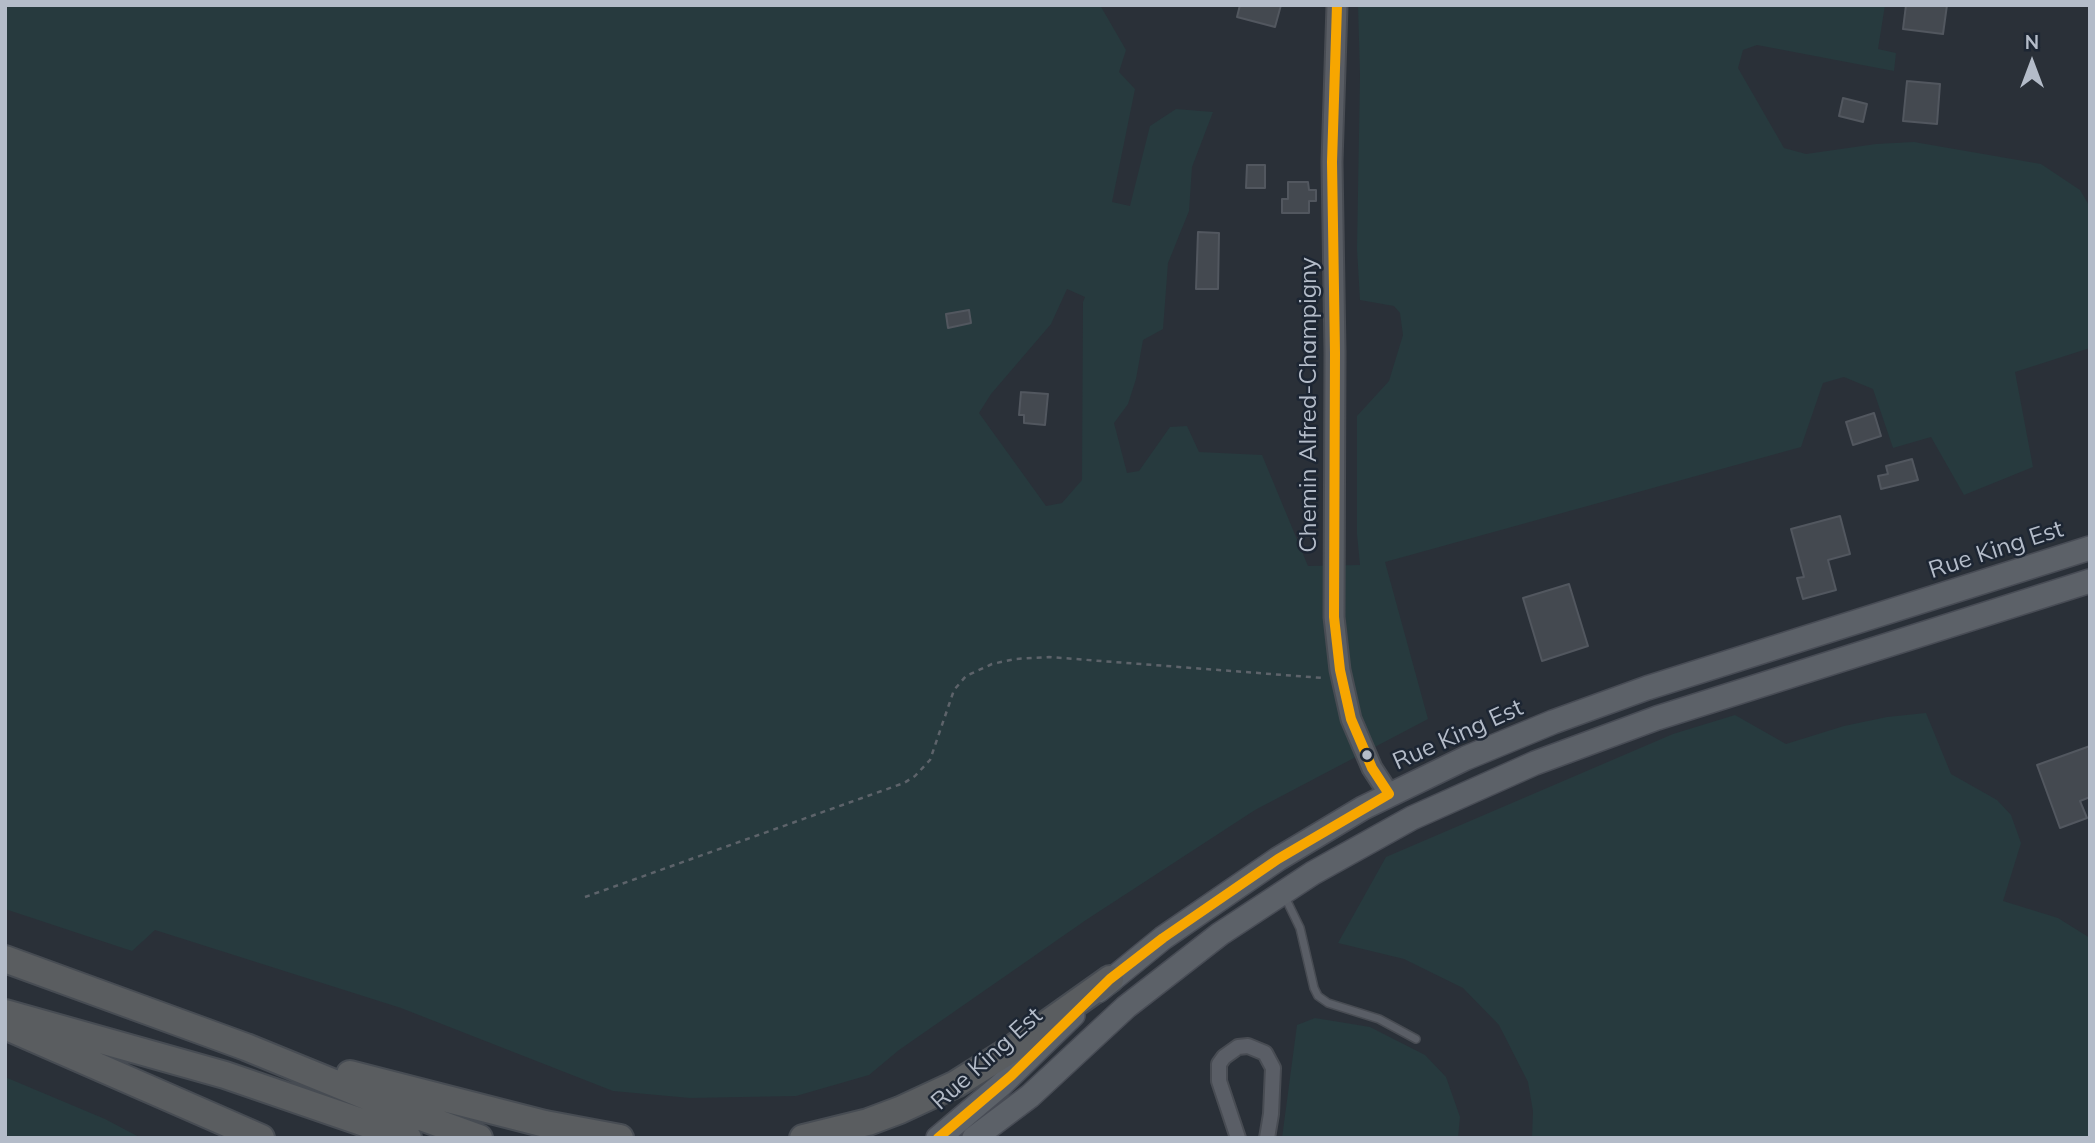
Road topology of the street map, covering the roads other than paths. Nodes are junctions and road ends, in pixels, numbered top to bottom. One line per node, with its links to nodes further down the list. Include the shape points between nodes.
1 (1337, 5): 4 (street, Chemin Alfred-Champigny, via 1332,139 1332,581 1341,677 1351,719)
2 (2090, 548): 4 (main road, Rue King Est, via 1605,703 1465,758)
3 (2090, 581): 5 (main road, Rue King Est, via 1731,694 1555,755 1392,828)
4 (1389, 794): 7 (main road, Rue King Est, via 1233,888)
5 (1282, 892): 10 (lane, via 1298,920 1318,996); 12 (main road, Rue King Est, via 1161,978)
6 (5, 958): 11 (highway)
7 (1110, 979): 17 (highway, via 1010,1050 937,1094 868,1122); 18 (main road, Rue King Est, via 1002,1085)
8 (5, 1013): 14 (highway, via 225,1075)
9 (5, 1026): 13 (highway)
10 (1416, 1039)
11 (246, 1048): 15 (highway); 16 (highway, via 502,1114)
12 (1030, 1096): 19 (main road, Rue King Est); 20 (main road)
13 (261, 1138)
14 (408, 1138)
15 (479, 1138)
16 (621, 1138)
17 (803, 1138)
18 (938, 1138)
19 (974, 1138)
20 (996, 1138)
21 (1238, 1138): 22 (street, via 1219,1081 1219,1064 1238,1047 1248,1046 1265,1054 1273,1068)
22 (1267, 1138)

